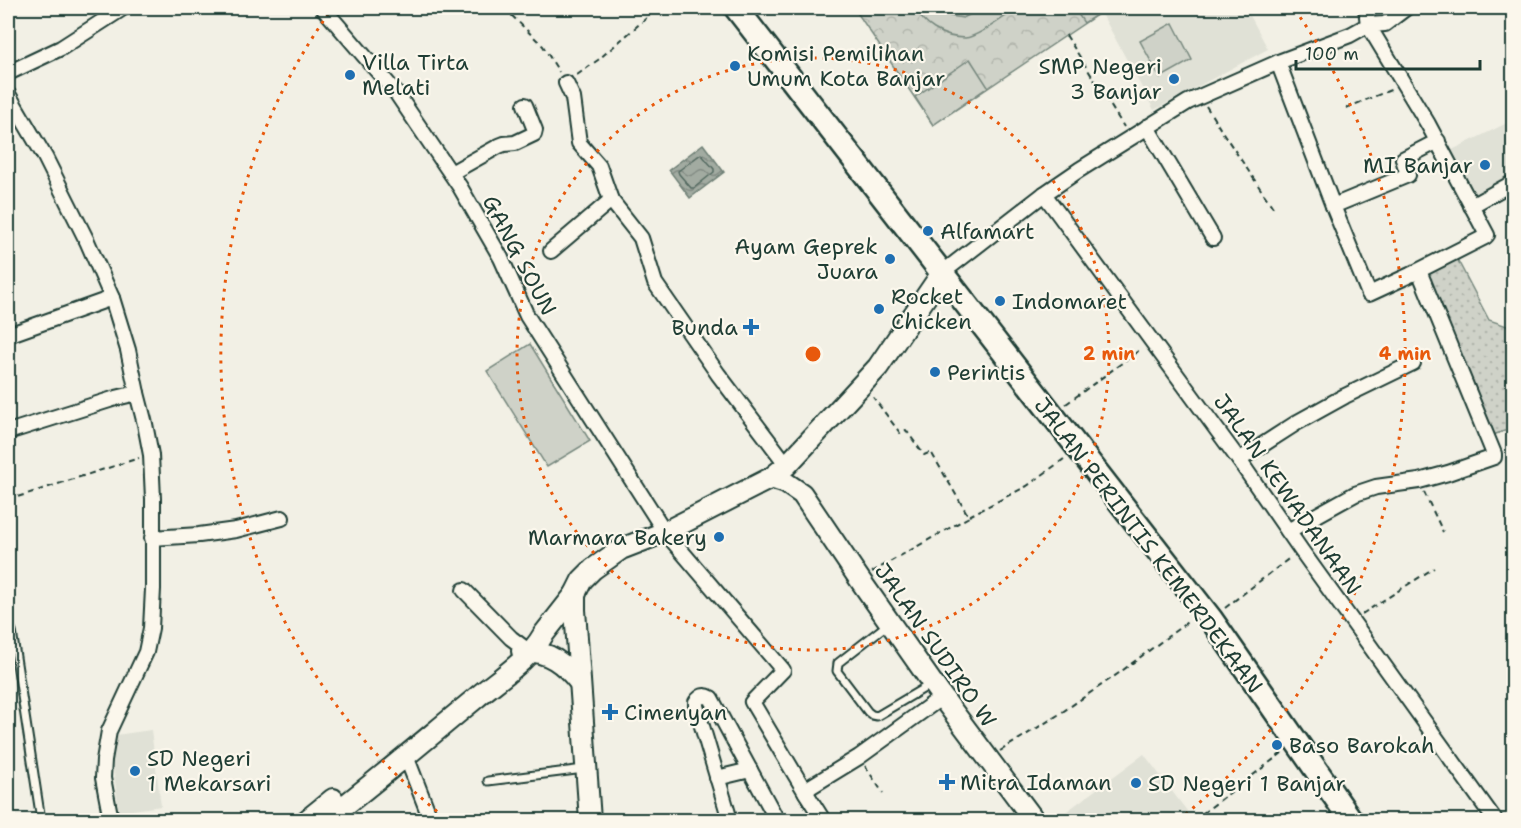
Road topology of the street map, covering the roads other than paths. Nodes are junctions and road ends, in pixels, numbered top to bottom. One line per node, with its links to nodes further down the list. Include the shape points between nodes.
1 (323, 8): 16 (street, GANG SOUN, via 397,94)
2 (736, 8): 8 (main road, JALAN PERINTIS KEMERDEKAAN)
3 (759, 8): 8 (main road)
4 (1366, 8): 7 (street)
5 (1406, 8): 7 (street, via 1385,24)
6 (115, 10): 10 (street, via 61,48)
7 (1368, 25): 9 (street); 15 (street)
8 (762, 41): 25 (main road, JALAN PERINTIS KEMERDEKAAN)
9 (1278, 62): 14 (street, via 1200,96); 20 (street)
10 (8, 73)
11 (566, 83): 19 (street, via 573,98 579,143 599,166)
12 (8, 94): 26 (street, via 45,157)
13 (525, 105): 16 (street, via 534,134 499,146)
14 (1147, 127): 18 (street); 22 (street)
15 (1438, 141): 20 (street, via 1404,159 1408,175); 21 (street)
16 (451, 173): 37 (street, GANG SOUN, via 501,258 527,316)
17 (1514, 182): 21 (street)
18 (1044, 194): 25 (street); 32 (street, JALAN KEWADANAAN)
19 (611, 200): 23 (street); 31 (street, via 641,238 655,283 718,374)
20 (1333, 206): 24 (street, via 1369,294)
21 (1471, 206): 24 (street, via 1486,236)
22 (1213, 238)
23 (551, 250)
24 (1419, 271): 36 (street, via 1494,457 1419,481 1355,494)
25 (942, 273): 31 (street, via 878,367); 62 (main road, JALAN PERINTIS KEMERDEKAAN, via 1207,615)
26 (112, 298): 27 (street); 29 (street)
27 (8, 335)
28 (1413, 363): 32 (street, via 1298,422)
29 (137, 393): 30 (street); 38 (street, via 151,455)
30 (8, 432)
31 (791, 460): 33 (street); 34 (street)
32 (1239, 460): 36 (street, JALAN KEWADANAAN)
33 (771, 478): 34 (street); 37 (street)
34 (802, 494): 42 (street, JALAN SUDIRO W)
35 (282, 518): 38 (street, via 236,530)
36 (1288, 531): 63 (street, JALAN KEWADANAAN)
37 (665, 532): 40 (street, via 621,549 593,569 582,580); 51 (street, GANG SOUN, via 783,670 752,702)
38 (153, 538): 54 (street, via 151,628 146,652 109,731 104,760 103,778)
39 (464, 590): 43 (street, via 504,631)
40 (576, 601): 43 (street); 44 (street)
41 (8, 622): 53 (lane)
42 (890, 622): 45 (street, JALAN SUDIRO W); 45 (lane, via 838,663 837,671 868,712 877,716)
43 (529, 646): 44 (street, via 554,658); 46 (street); 55 (street, via 475,683)
44 (580, 683): 47 (street)
45 (937, 690): 51 (street, via 859,757); 61 (street, JALAN SUDIRO W)
46 (406, 756): 52 (street); 56 (street)
47 (586, 769): 50 (lane); 57 (street)
48 (750, 770): 49 (street); 49 (street, via 706,695 696,706); 59 (street)
49 (717, 778): 58 (street)
50 (488, 781)
51 (806, 793): 60 (street)
52 (335, 817)
53 (40, 820)
54 (111, 820)
55 (307, 820)
56 (431, 820)
57 (590, 820)
58 (730, 820)
59 (777, 820)
60 (823, 820)
61 (1034, 820)
62 (1351, 820)
63 (1495, 820)

